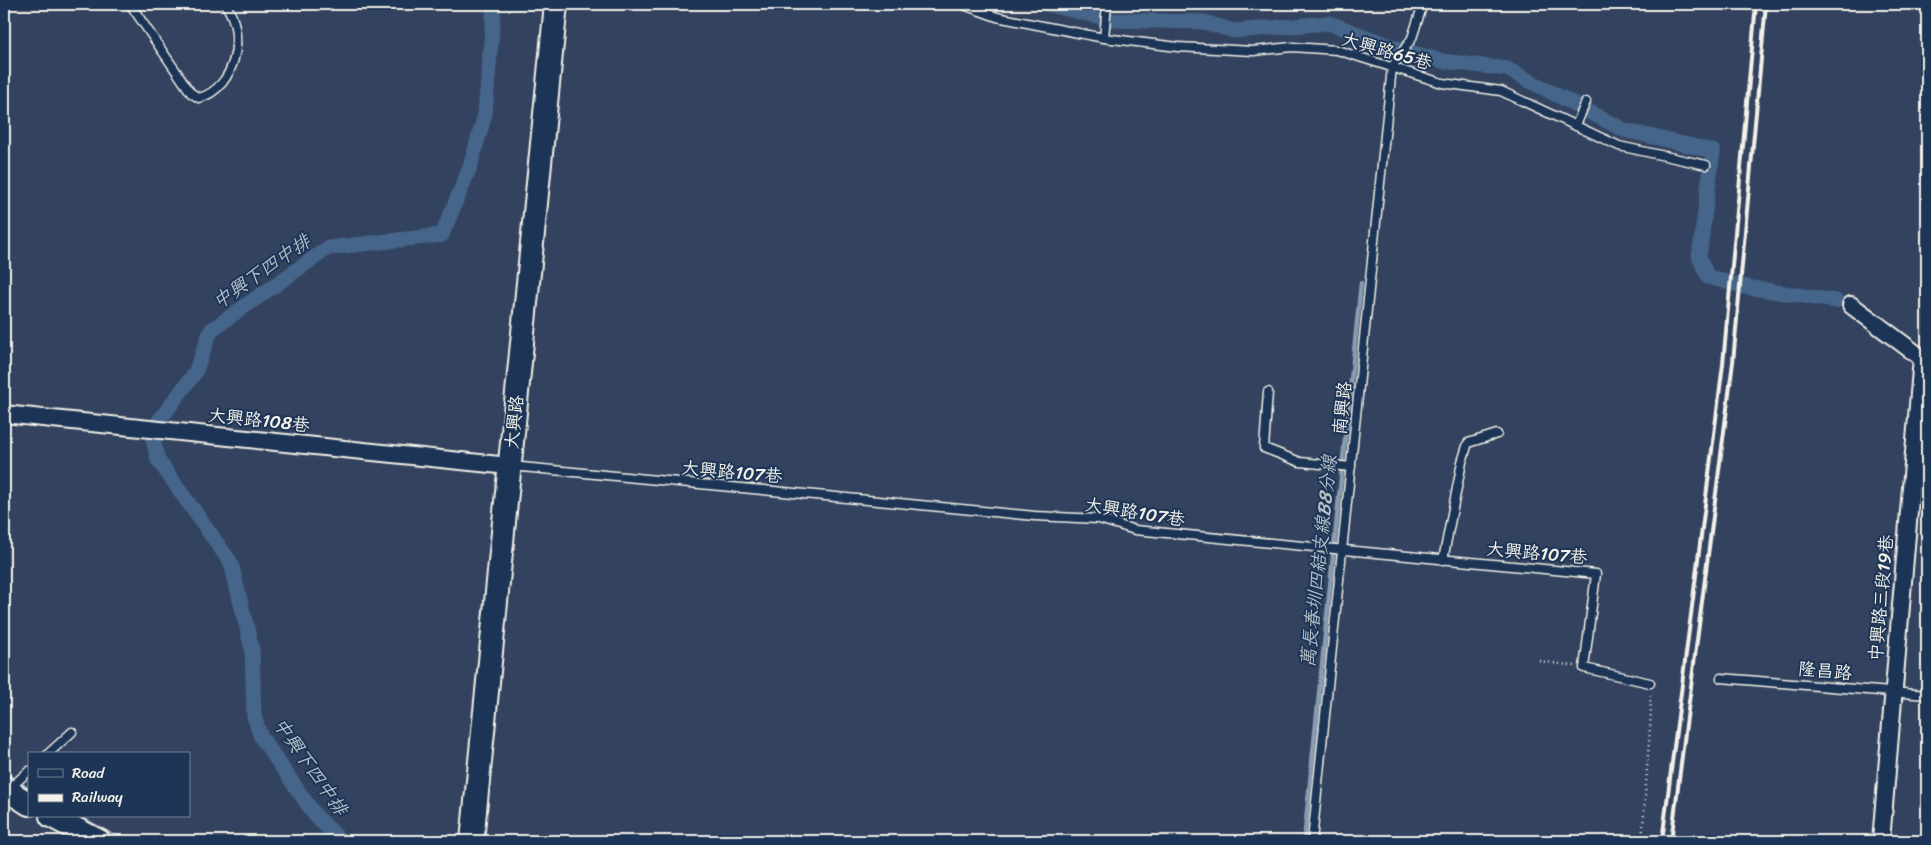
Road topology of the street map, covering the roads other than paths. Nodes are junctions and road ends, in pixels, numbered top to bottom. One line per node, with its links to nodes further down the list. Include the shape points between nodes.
1 (130, 4): 2 (lane, via 191,93 199,98 212,94 235,59 237,38 232,12)
2 (225, 4)
3 (556, 4): 17 (street, 大興路)
4 (961, 4): 7 (lane, 大興路65巷, via 996,17)
5 (1107, 4): 7 (lane)
6 (1423, 4): 8 (lane, via 1412,38)
7 (1105, 34): 8 (lane, 大興路65巷, via 1178,47 1253,51 1292,47 1337,50)
8 (1392, 67): 10 (lane, 大興路65巷, via 1442,83 1501,91); 18 (lane, 南興路)
9 (1586, 102): 10 (lane)
10 (1576, 125): 11 (lane, 大興路65巷, via 1618,146)
11 (1706, 165)
12 (1851, 305): 13 (street)
13 (1925, 360): 23 (street, 中興路三段19巷)
14 (1268, 392): 18 (lane, via 1264,448 1300,462)
15 (4, 414): 17 (street, 大興路108巷)
16 (1497, 434): 20 (lane, via 1468,443)
17 (509, 466): 19 (lane, 大興路107巷, via 1025,515 1099,519 1135,530); 32 (street, 大興路)
18 (1352, 467): 19 (lane, 南興路)
19 (1343, 551): 20 (lane, 大興路107巷); 33 (lane, 南興路)
20 (1442, 560): 22 (lane, 大興路107巷, via 1596,574 1584,668)
21 (1720, 678): 23 (lane, 隆昌路)
22 (1650, 683)
23 (1893, 692): 24 (lane, 隆昌路); 34 (street, 中興路三段19巷)
24 (1927, 695)
25 (72, 732): 26 (lane)
26 (50, 752)
27 (28, 772): 28 (lane)
28 (5, 789): 29 (street)
29 (28, 803)
30 (55, 818): 31 (street)
31 (98, 841)
32 (472, 841)
33 (1312, 841)
34 (1881, 841)

